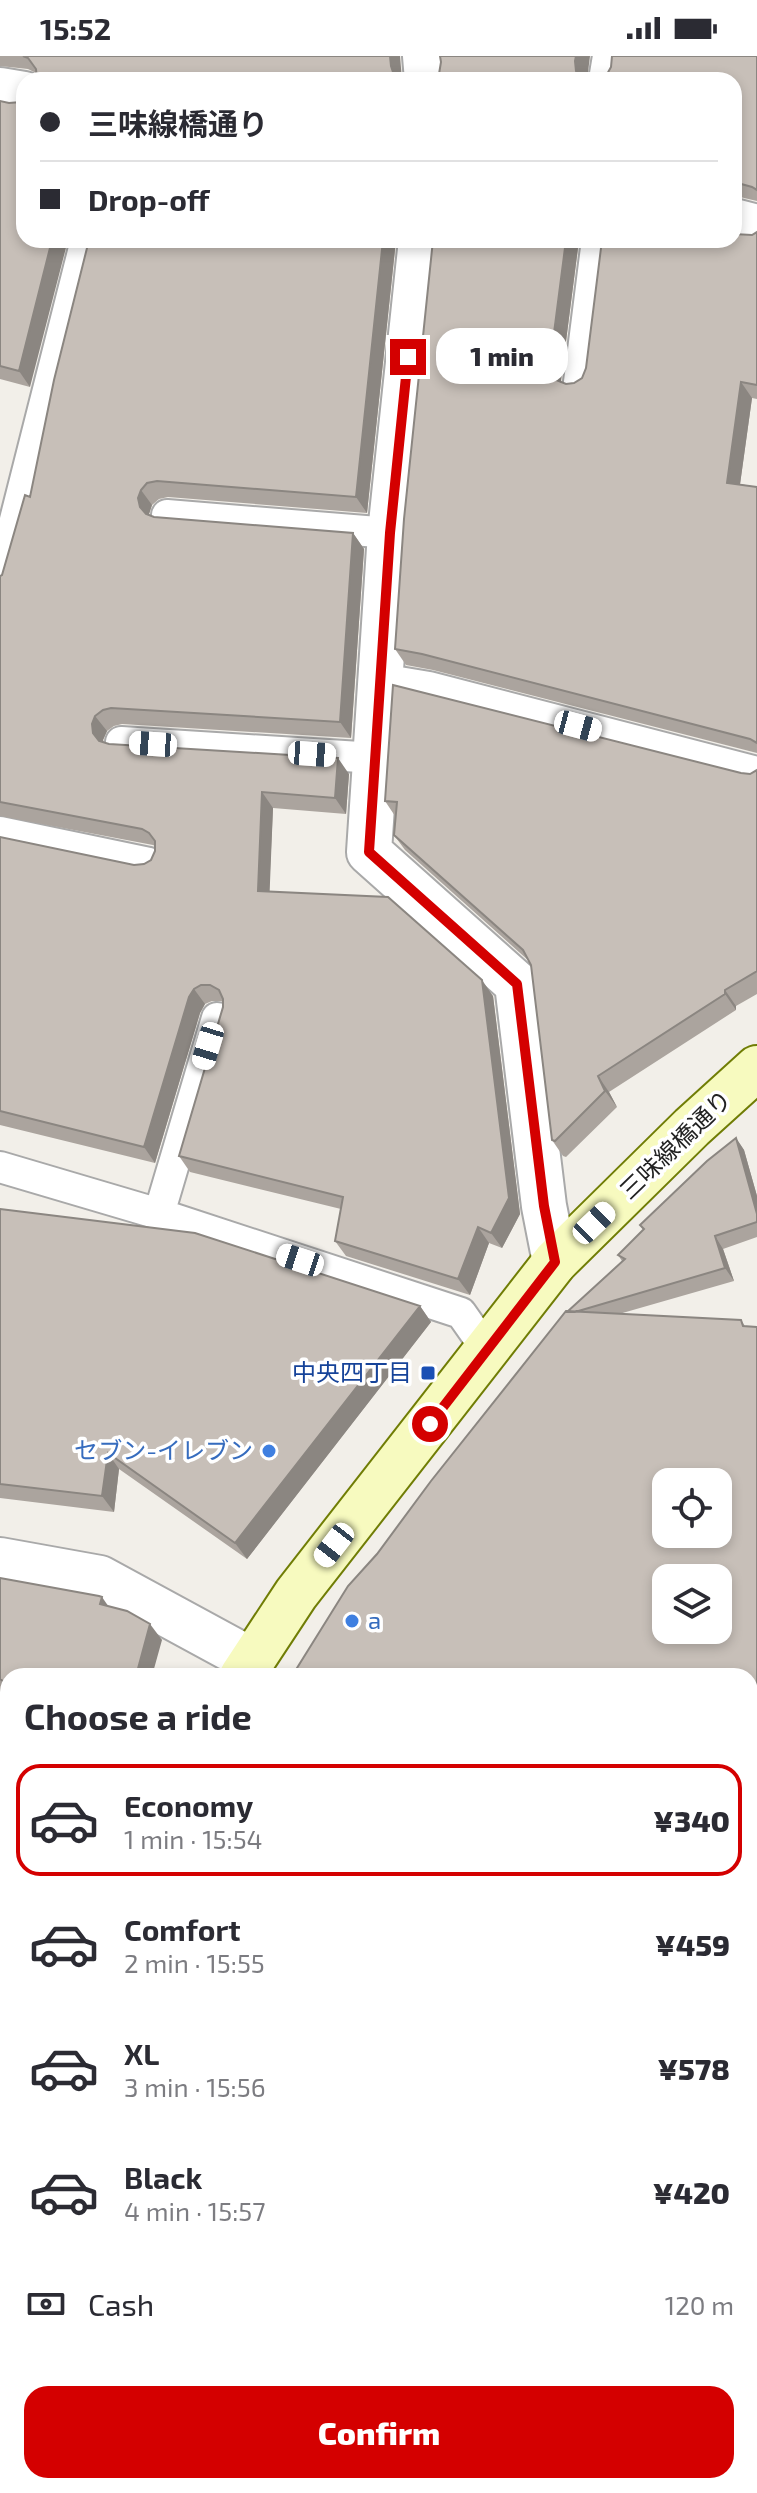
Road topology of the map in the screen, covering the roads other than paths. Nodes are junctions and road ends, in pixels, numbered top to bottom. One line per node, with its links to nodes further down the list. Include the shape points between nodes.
1 (84, 248): 7 (lane)
2 (420, 248): 6 (street)
3 (596, 248): 4 (lane)
4 (579, 382)
5 (167, 515): 6 (lane)
6 (390, 533): 8 (street)
7 (0, 579)
8 (381, 679): 10 (street); 11 (lane)
9 (121, 742): 10 (lane)
10 (376, 758): 18 (street, via 369,852 517,984)
11 (757, 772)
12 (0, 832): 13 (lane)
13 (149, 863)
14 (217, 1018): 17 (lane)
15 (757, 1068): 18 (street, 三味線橋通り)
16 (0, 1167): 17 (lane)
17 (159, 1214): 19 (lane, via 461,1313)
18 (555, 1262): 19 (street, 三味線橋通り)
19 (487, 1350): 21 (street, 三味線橋通り, via 296,1594)
20 (0, 1560): 21 (street, via 100,1578)
21 (247, 1668)

